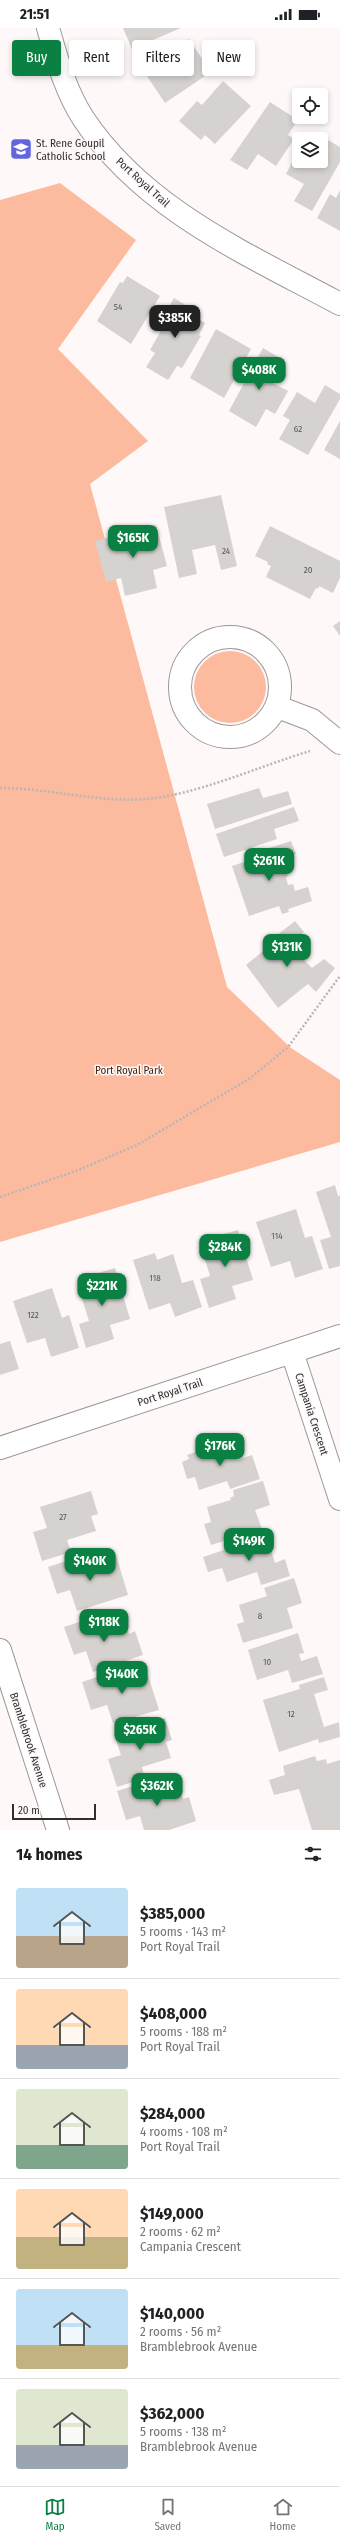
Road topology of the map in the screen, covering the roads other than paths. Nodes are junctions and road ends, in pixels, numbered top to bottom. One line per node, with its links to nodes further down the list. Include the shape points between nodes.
1 (48, 28): 2 (street, Port Royal Trail, via 61,74 83,118 116,158 153,194 212,235)
2 (340, 304)
3 (278, 707): 3 (street, via 278,667 262,646 240,636 209,640 183,667 179,692 192,720 216,736 246,735 264,725); 4 (street, via 312,720)
4 (336, 739)
5 (340, 1336): 6 (street, Port Royal Trail)
6 (292, 1352): 7 (street, Port Royal Trail); 8 (street, Campania Crescent)
7 (0, 1448)
8 (340, 1499)
9 (0, 1650): 10 (street, Bramblebrook Avenue)
10 (58, 1830)

